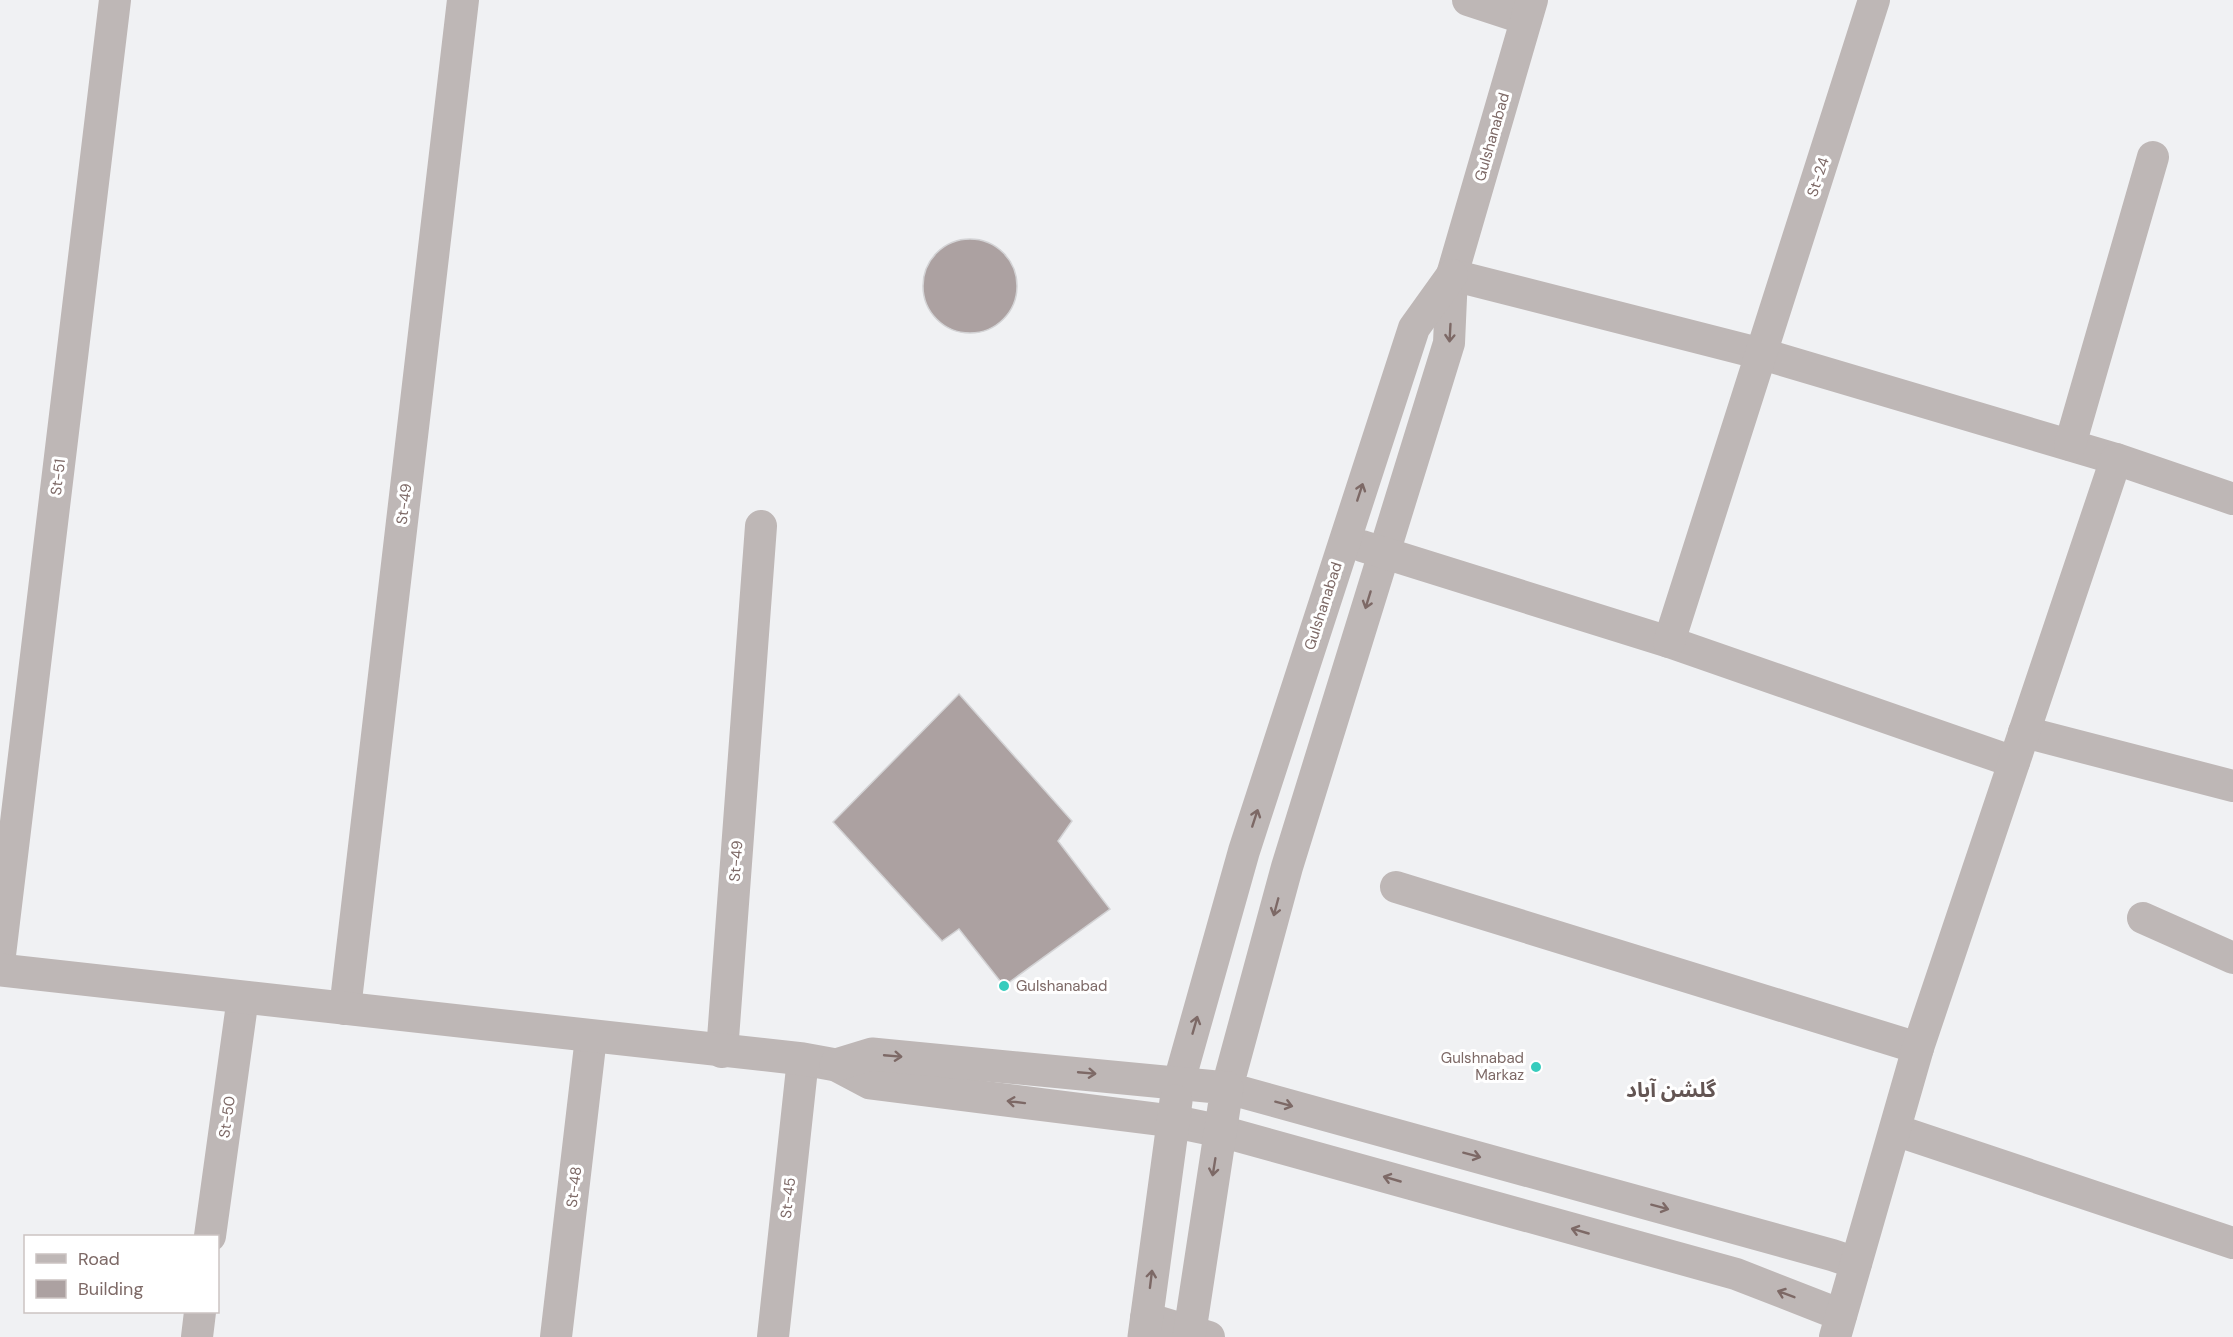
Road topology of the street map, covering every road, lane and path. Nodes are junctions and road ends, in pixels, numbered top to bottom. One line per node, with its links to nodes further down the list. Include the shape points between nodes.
1 (115, 0): 23 (street, St-51)
2 (463, 0): 27 (street, St-49)
3 (1468, 0): 5 (street)
4 (1874, 0): 8 (street, St-24)
5 (1529, 10): 7 (street, Gulshanabad)
6 (2153, 157): 9 (street)
7 (1452, 274): 8 (street); 13 (street, Gulshanabad, one-way to 7, via 1414,328); 14 (street, Gulshanabad, one-way to 14, via 1449,343)
8 (1762, 354): 9 (street); 15 (street, St-24)
9 (2070, 445): 10 (street)
10 (2116, 459): 11 (street); 16 (street)
11 (2233, 499)
12 (761, 526): 30 (street, St-49)
13 (1344, 540): 14 (street); 19 (street, Gulshanabad, one-way to 13)
14 (1383, 552): 15 (street); 20 (street, Gulshanabad, one-way to 20)
15 (1669, 642): 17 (street)
16 (2024, 732): 17 (street); 18 (street)
17 (2014, 762): 29 (street)
18 (2233, 786)
19 (1244, 851): 20 (street); 33 (street, Gulshanabad, one-way to 19)
20 (1287, 867): 34 (street, Gulshanabad, one-way to 34)
21 (1396, 887): 29 (street)
22 (2143, 918): 24 (street)
23 (0, 955)
24 (2233, 958)
25 (0, 970): 26 (street)
26 (243, 998): 27 (street); 38 (street, St-50)
27 (345, 1009): 28 (street)
28 (591, 1037): 30 (street); 46 (street, St-48)
29 (1918, 1048): 36 (street)
30 (722, 1052): 31 (street)
31 (803, 1059): 32 (street); 47 (street, St-45)
32 (836, 1065): 33 (street, one-way to 33, via 872,1054); 35 (street, one-way to 32, via 870,1083)
33 (1179, 1082): 34 (street); 35 (street, Gulshanabad)
34 (1227, 1088): 37 (street, Gulshanabad); 40 (street, one-way to 40)
35 (1172, 1122): 37 (street); 43 (street, Gulshanabad, one-way to 35)
36 (1895, 1130): 39 (street); 40 (street)
37 (1220, 1131): 42 (street, one-way to 37, via 1736,1274); 44 (street, Gulshanabad, one-way to 44)
38 (210, 1235)
39 (2233, 1243)
40 (1856, 1263): 42 (street)
41 (200, 1313): 45 (street)
42 (1838, 1326)
43 (1145, 1328): 44 (street)
44 (1196, 1335)
45 (197, 1337)
46 (556, 1337)
47 (773, 1337)

